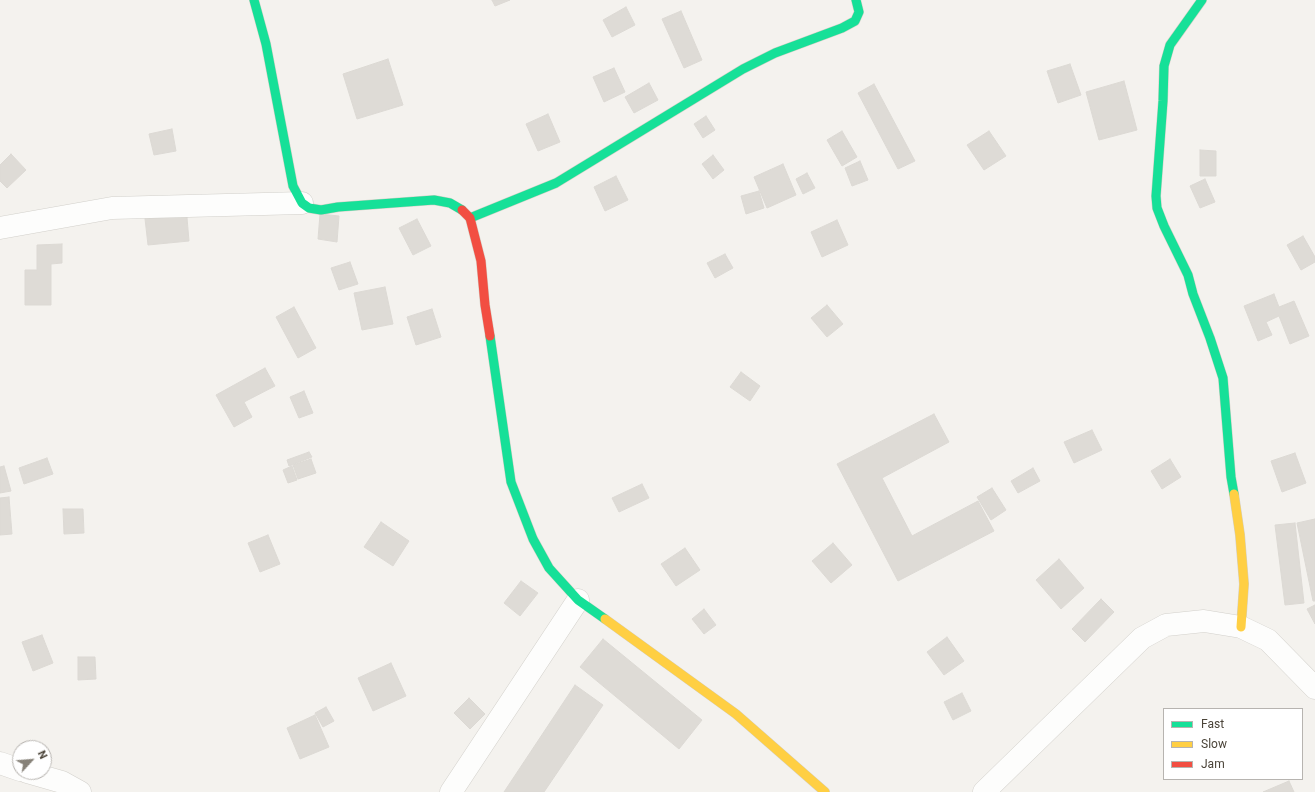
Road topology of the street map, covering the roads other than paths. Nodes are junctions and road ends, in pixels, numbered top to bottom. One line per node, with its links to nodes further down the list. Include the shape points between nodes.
1 (254, 0): 4 (street, via 266,44 293,186)
2 (856, 0): 5 (street, via 859,12 855,21 775,53 743,69 556,183)
3 (1202, 0): 8 (street, via 1170,45 1164,66 1156,196 1157,208 1188,275 1222,378 1231,477 1240,535 1243,577)
4 (302, 203): 5 (street, via 309,208 321,210 434,200 450,203); 6 (street, via 112,208)
5 (470, 218): 7 (street, via 481,261 511,482 533,539 549,568)
6 (0, 228)
7 (578, 600): 14 (street); 15 (street, via 736,714)
8 (1241, 626): 9 (street, via 1268,640); 16 (street, via 1204,621 1174,624 1166,625 1142,638)
9 (1315, 688)
10 (0, 763): 11 (street)
11 (12, 767)
12 (52, 779): 13 (street)
13 (80, 792)
14 (450, 792)
15 (825, 792)
16 (984, 792)

